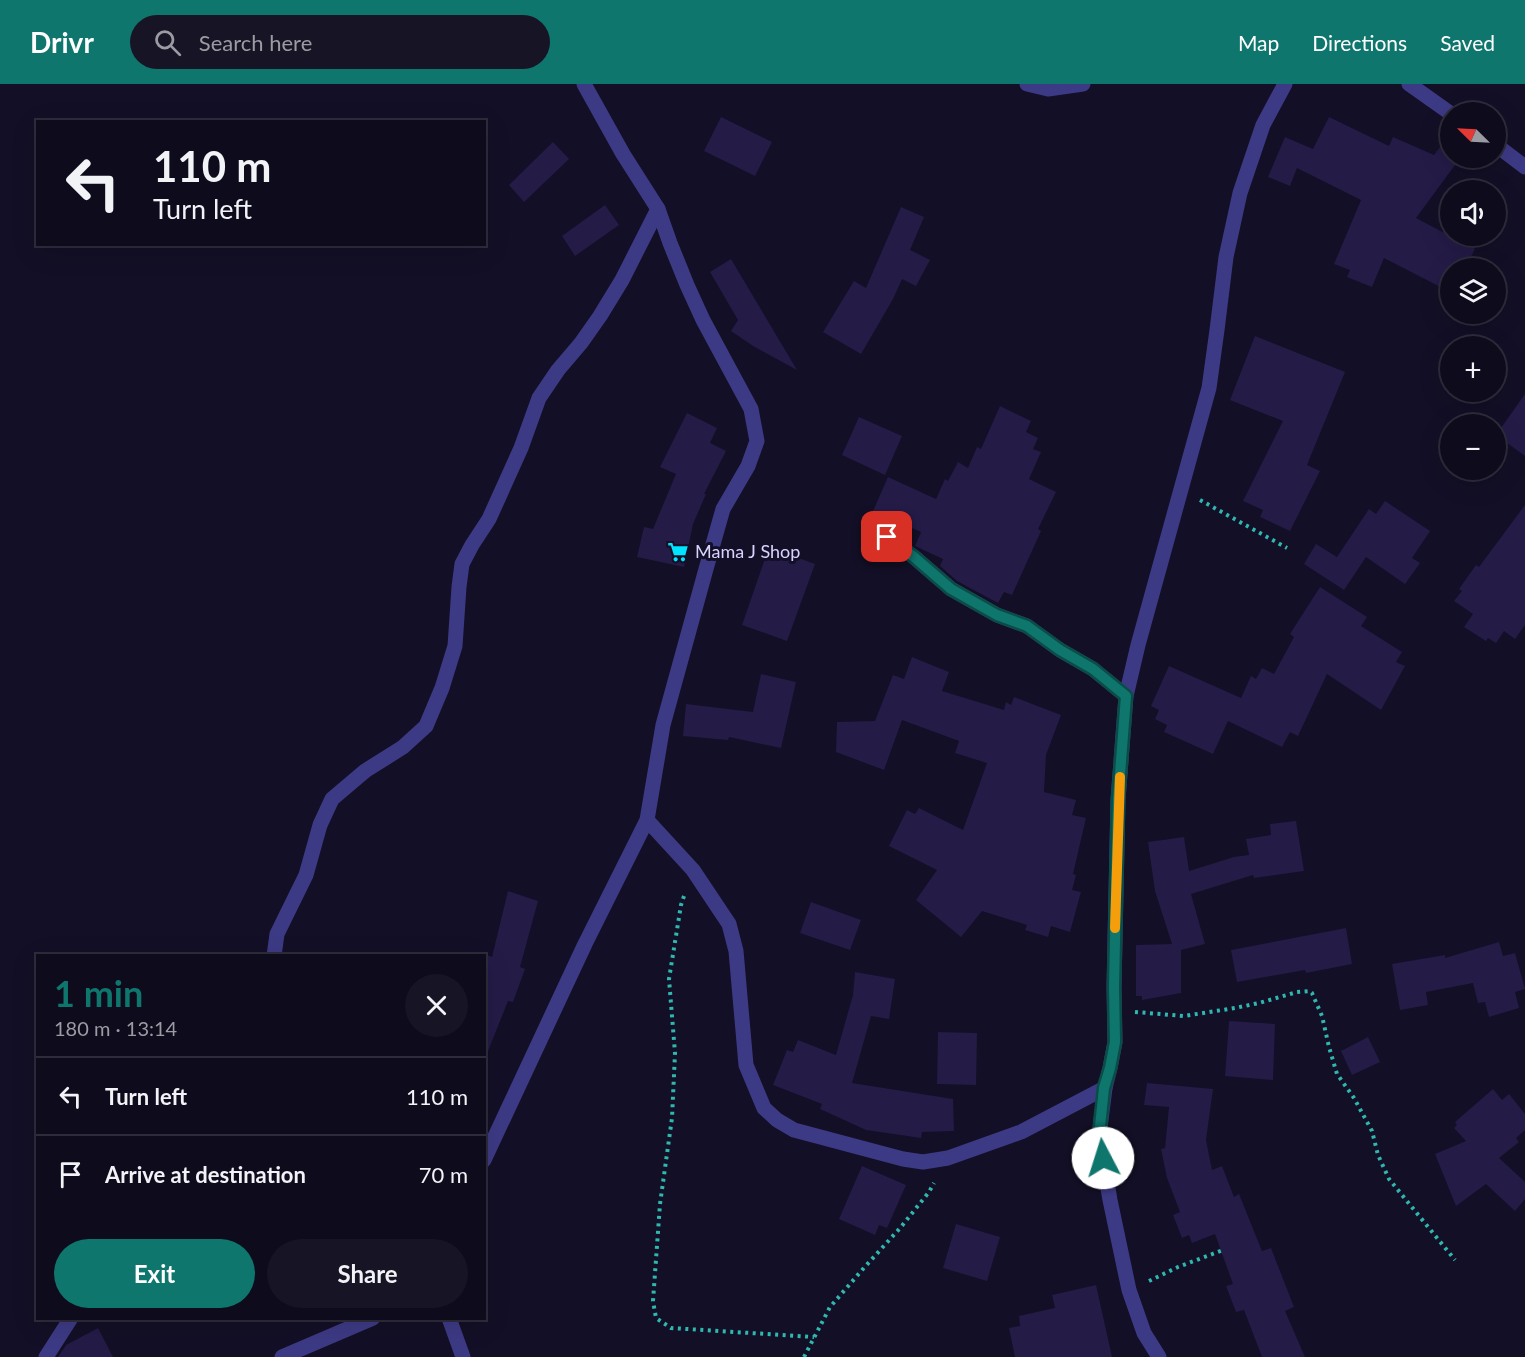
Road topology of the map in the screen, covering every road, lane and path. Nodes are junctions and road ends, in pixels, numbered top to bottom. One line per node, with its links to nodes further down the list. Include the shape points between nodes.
1 (584, 84): 9 (street)
2 (1027, 84): 3 (street, via 1048,89)
3 (1083, 84)
4 (1285, 84): 10 (street, via 1263,125 1240,193 1226,258 1209,388)
5 (1409, 84): 6 (street)
6 (1440, 106)
7 (1506, 153): 8 (street)
8 (1525, 167)
9 (658, 209): 14 (street, via 703,320 751,409 757,441 748,466 723,509 663,725); 16 (street, via 611,298 540,398 489,519 462,564 455,646 426,726 404,747 365,771 332,799 306,875 277,934)
10 (1181, 489): 12 (path); 13 (street)
11 (873, 527): 13 (street, via 951,589 997,615 1027,626)
12 (1287, 548)
13 (1126, 696): 17 (street, via 1118,800)
14 (647, 820): 15 (street); 19 (street)
15 (693, 870): 20 (street, via 729,924 736,951 746,1065 764,1108 794,1130 903,1159); 27 (path, via 681,905 669,979 675,1053 653,1301 656,1318 671,1328)
16 (274, 954)
17 (1114, 1010): 18 (street, via 1115,1042); 22 (path, via 1184,1016 1259,1004 1297,992 1312,993 1337,1074 1372,1131 1389,1179)
18 (1104, 1088): 20 (street, via 1021,1132); 23 (street, via 1099,1136)
19 (486, 1156)
20 (948, 1158): 27 (path, via 929,1192 902,1227 830,1307)
21 (1223, 1250): 23 (path)
22 (1455, 1260)
23 (1129, 1290): 32 (street, via 1144,1333)
24 (70, 1320): 28 (street)
25 (368, 1320): 29 (street)
26 (450, 1320): 30 (street)
27 (814, 1337): 31 (path)
28 (46, 1357)
29 (282, 1357)
30 (463, 1357)
31 (804, 1357)
32 (1159, 1357)

